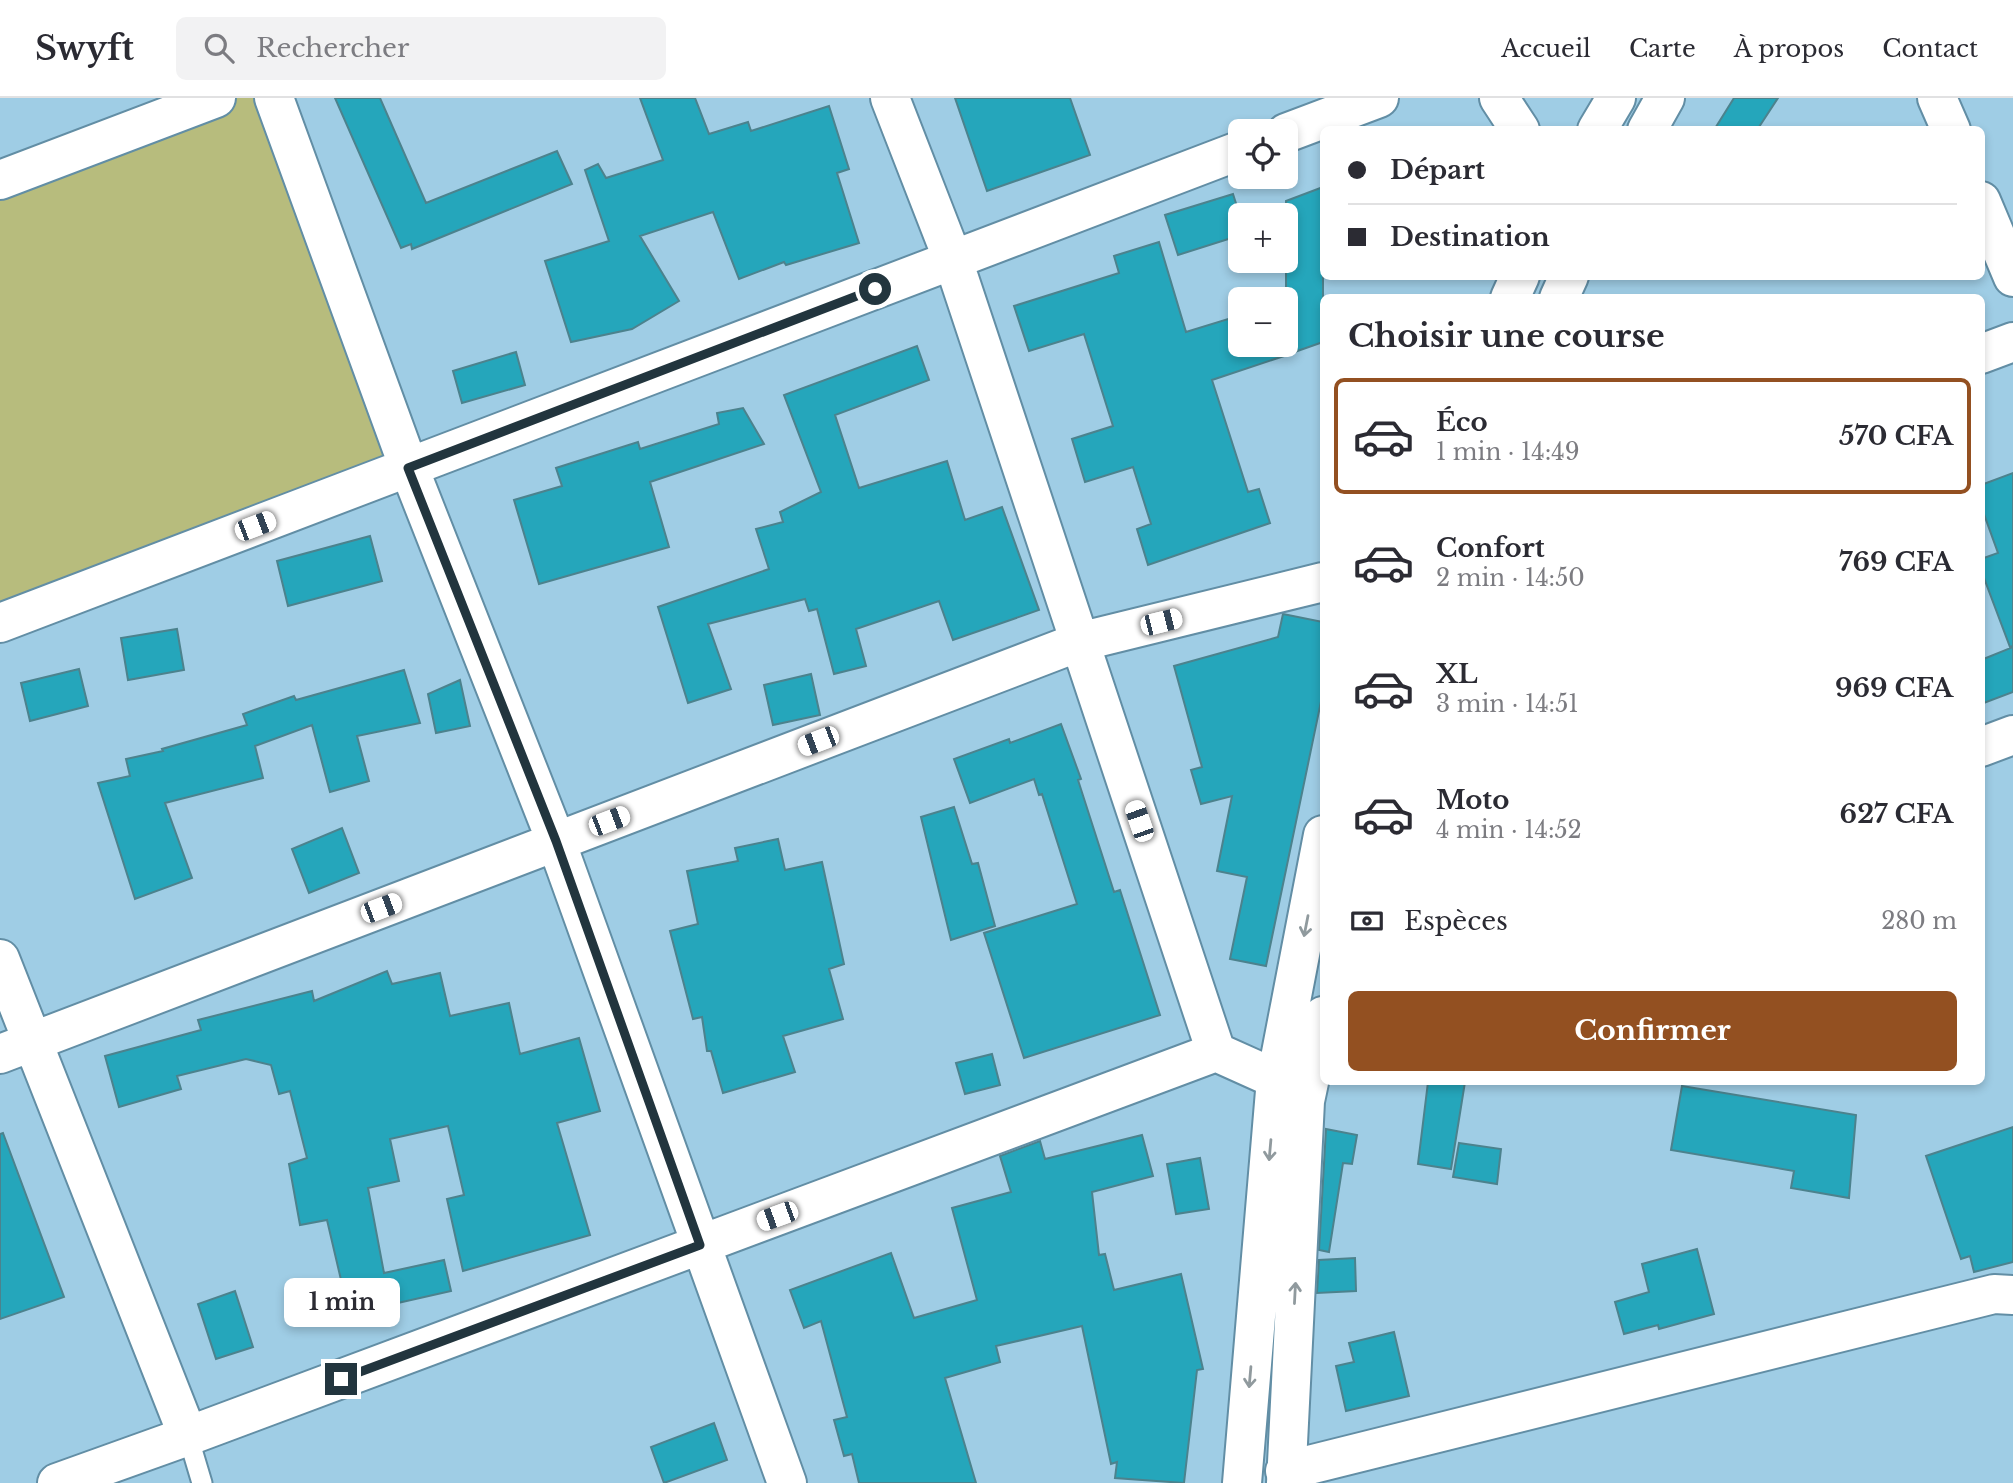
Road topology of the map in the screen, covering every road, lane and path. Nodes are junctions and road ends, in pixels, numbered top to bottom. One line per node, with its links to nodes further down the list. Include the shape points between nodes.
1 (216, 98): 15 (street)
2 (274, 98): 21 (street)
3 (890, 98): 17 (street)
4 (1379, 98): 13 (street)
5 (1499, 98): 9 (street)
6 (1616, 98): 10 (street)
7 (1665, 98): 11 (street)
8 (1937, 98): 12 (street)
9 (1517, 126)
10 (1599, 126)
11 (1649, 126)
12 (1949, 126)
13 (1298, 128)
14 (1228, 155): 17 (street)
15 (0, 180)
16 (1985, 210): 18 (street)
17 (953, 260): 21 (street); 24 (street)
18 (2013, 276)
19 (2013, 342): 20 (street)
20 (1985, 352)
21 (408, 468): 23 (street); 27 (street)
22 (1320, 583): 24 (street)
23 (0, 623)
24 (1079, 642): 27 (street); 32 (street)
25 (2013, 735): 26 (street)
26 (1985, 746)
27 (556, 841): 31 (street); 34 (street)
28 (1320, 851): 33 (street, one-way to 33)
29 (0, 959): 31 (street)
30 (1320, 1030): 37 (street, one-way to 30, via 1305,1101)
31 (16, 1048): 36 (street)
32 (1216, 1052): 33 (street); 34 (street)
33 (1276, 1079): 38 (street, one-way to 38)
34 (700, 1245): 36 (street); 41 (street)
35 (2013, 1295): 37 (street, via 1994,1294)
36 (188, 1436): 39 (street); 40 (lane)
37 (1285, 1477)
38 (1238, 1482)
39 (57, 1483)
40 (202, 1483)
41 (787, 1483)

